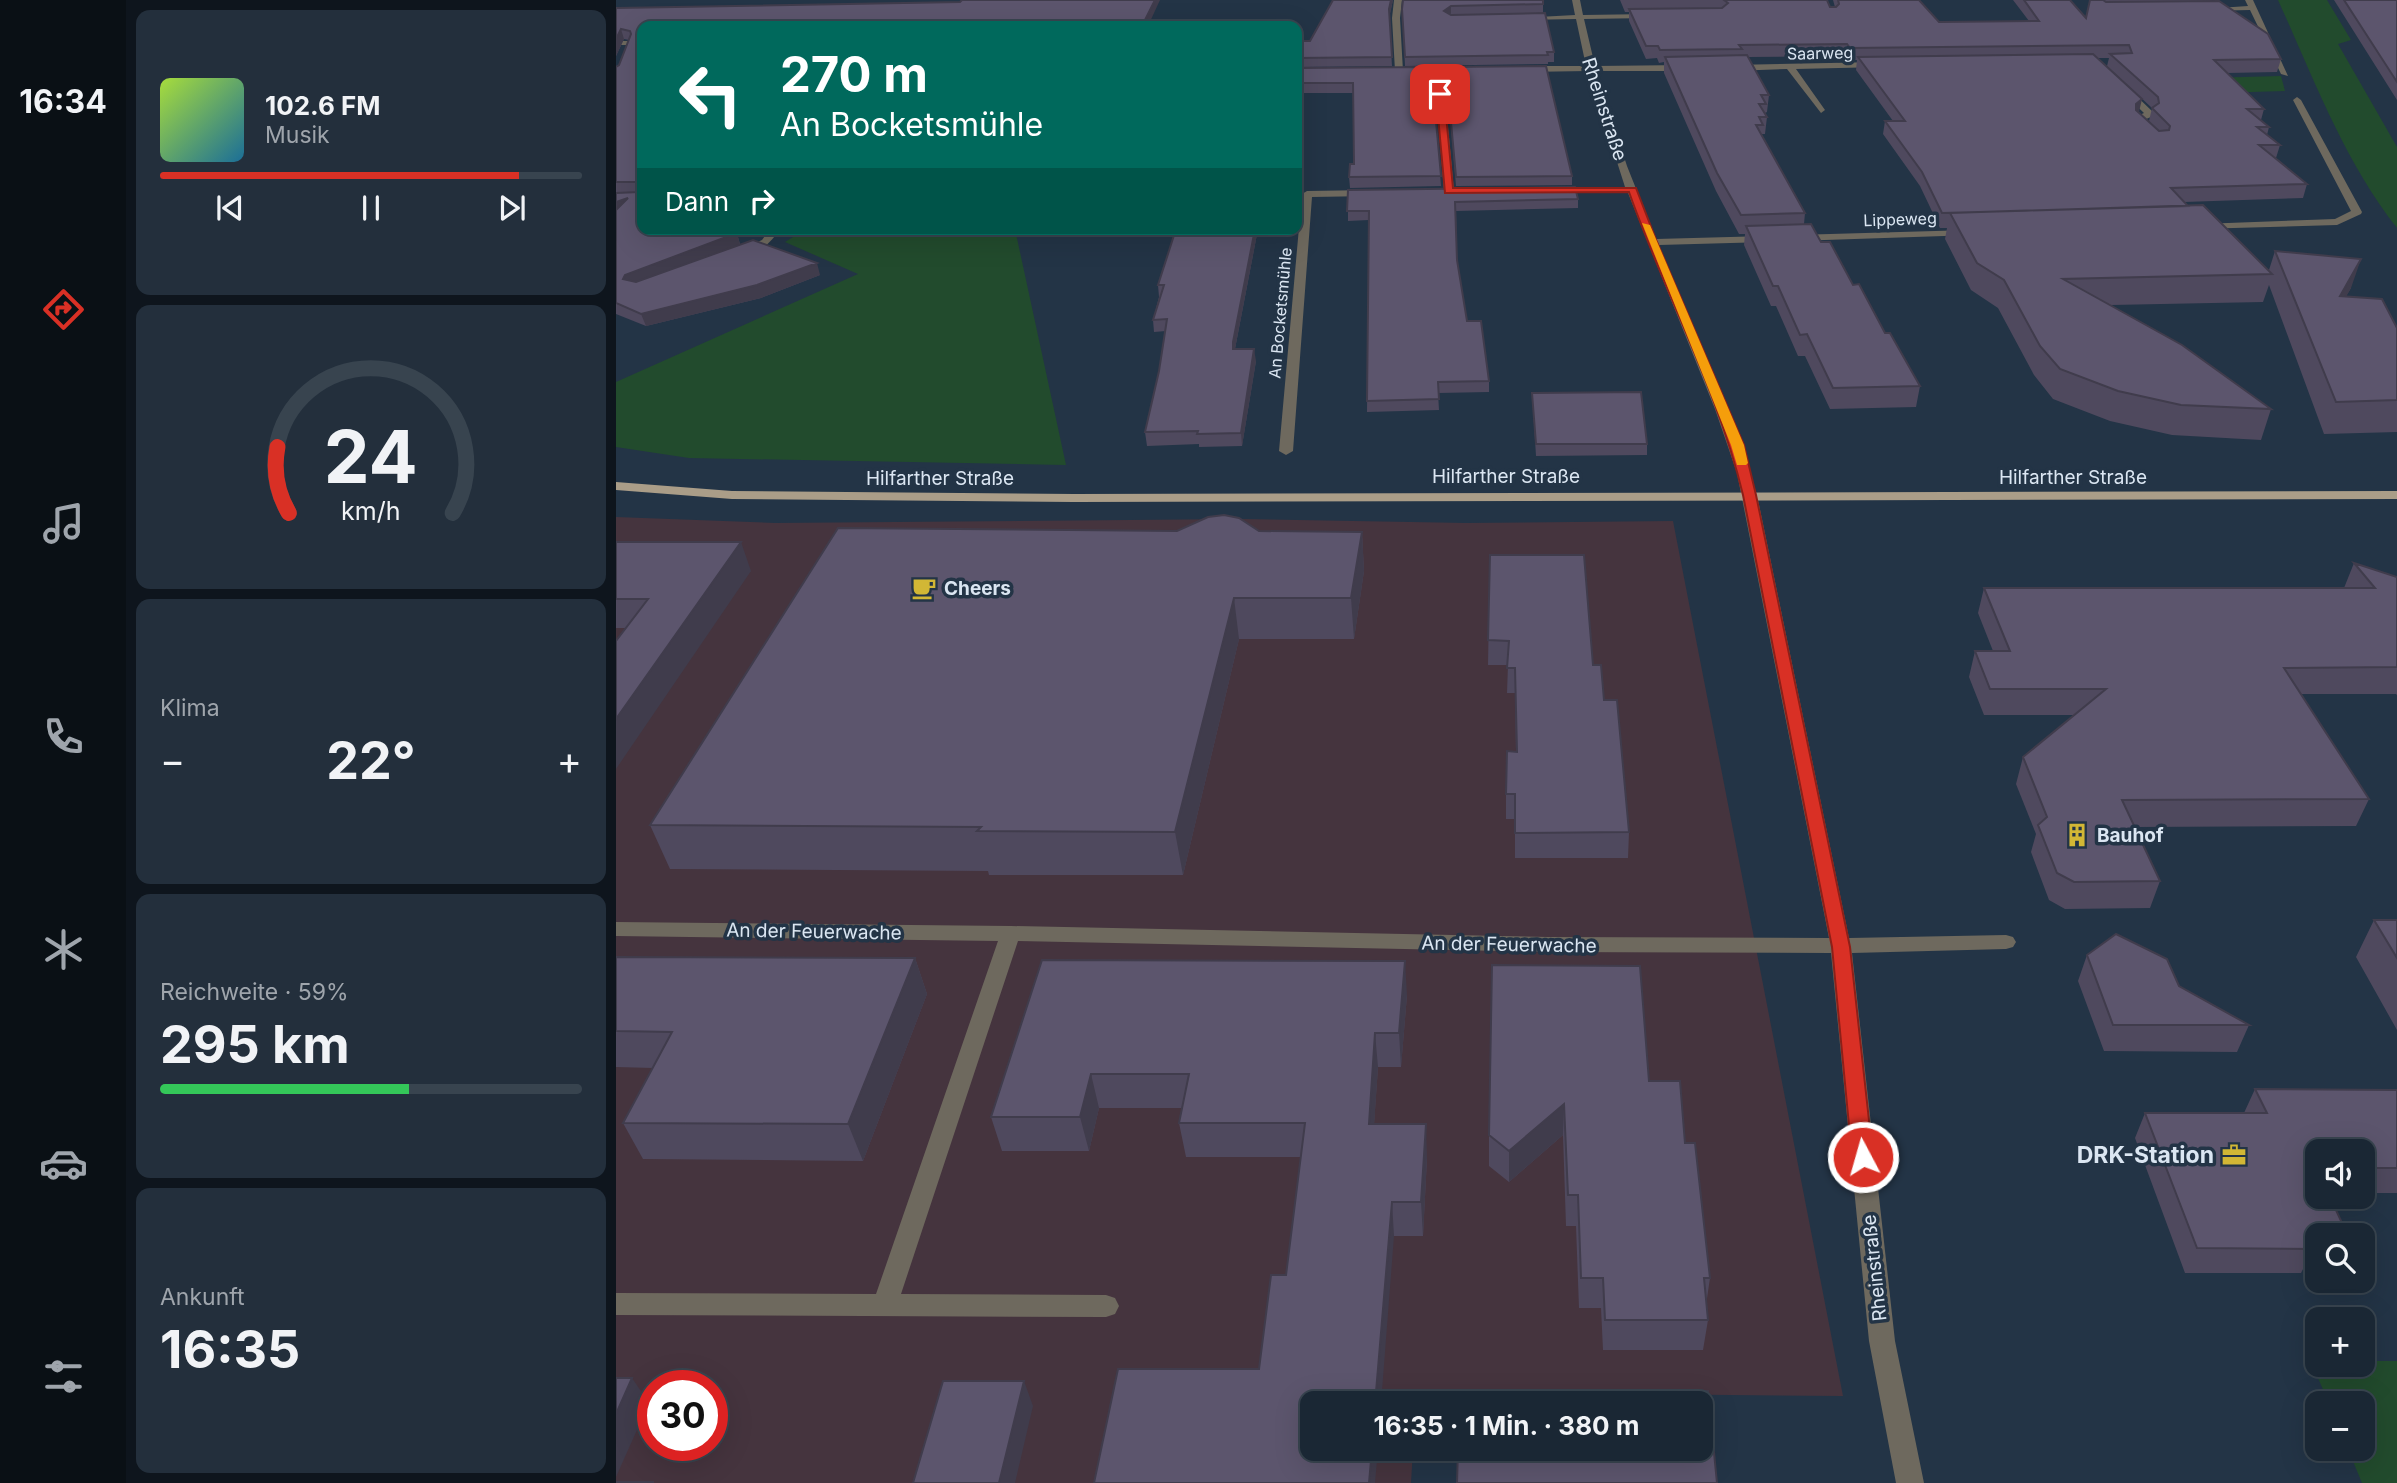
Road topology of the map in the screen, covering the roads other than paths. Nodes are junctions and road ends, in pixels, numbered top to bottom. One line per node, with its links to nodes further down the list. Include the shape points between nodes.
1 (1398, 0): 20 (street)
2 (1576, 0): 6 (street, Rheinstraße)
3 (2251, 4): 4 (street); 22 (street)
4 (2198, 9)
5 (1656, 16): 6 (street)
6 (1578, 17): 7 (street); 14 (street, Rheinstraße)
7 (1513, 18)
8 (616, 43): 9 (street)
9 (628, 43): 10 (street); 11 (street)
10 (637, 43)
11 (624, 53)
12 (1884, 65): 13 (street, Saarweg)
13 (1790, 67): 16 (street, Saarweg); 25 (street)
14 (1590, 68): 15 (street); 18 (street); 28 (street, Rheinstraße)
15 (1698, 68)
16 (1724, 68)
17 (1476, 69): 19 (street)
18 (1515, 69)
19 (1438, 70): 20 (street); 30 (street)
20 (1399, 71): 21 (street)
21 (1386, 72)
22 (2285, 74)
23 (2112, 78): 26 (street, via 2150,114 2138,119)
24 (2297, 100): 33 (street, via 2357,212 2337,222)
25 (1821, 110)
26 (2160, 141)
27 (1540, 190): 28 (street)
28 (1633, 190): 36 (street, Rheinstraße)
29 (1435, 191): 30 (street)
30 (1449, 191): 31 (street)
31 (1462, 191)
32 (1380, 192): 38 (street, An Bocketsmühle, via 1307,194)
33 (2185, 227)
34 (1976, 233): 36 (street, Lippeweg)
35 (771, 235): 37 (street, via 766,243)
36 (1652, 242): 40 (street, Rheinstraße, via 1737,445)
37 (734, 256)
38 (1286, 451)
39 (616, 487): 40 (main road, Hilfarther Straße, via 732,495 1060,498)
40 (1750, 495): 41 (main road, Hilfarther Straße); 45 (street, Rheinstraße)
41 (2397, 495)
42 (616, 929): 43 (street, An der Feuerwache)
43 (1011, 933): 45 (street, An der Feuerwache); 47 (street)
44 (2007, 942): 45 (street, An der Feuerwache)
45 (1841, 947): 49 (street, Rheinstraße, via 1882,1341)
46 (616, 1304): 47 (street)
47 (885, 1306): 48 (street)
48 (1106, 1306)
49 (1910, 1483)

